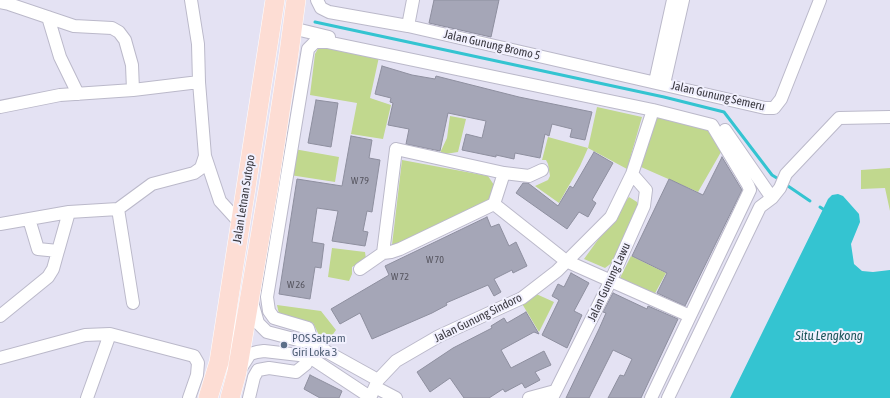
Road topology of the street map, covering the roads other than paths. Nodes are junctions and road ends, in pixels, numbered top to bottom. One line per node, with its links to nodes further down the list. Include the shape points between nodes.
1 (191, 0): 13 (street, via 198,44)
2 (275, 0): 28 (main road, Jalan Letnan Sutopo)
3 (296, 0): 12 (main road, Jalan Letnan Sutopo)
4 (413, 0): 11 (street)
5 (673, 0): 14 (street)
6 (683, 0): 14 (street)
7 (818, 0): 14 (street, Jalan Gunung Semeru, via 781,99 774,108)
8 (0, 2): 10 (street)
9 (319, 4): 11 (street, Jalan Gunung Bromo 5, via 329,12)
10 (48, 17): 15 (street, via 74,26 112,28 119,32 125,40 132,65); 16 (street, via 60,57)
11 (408, 26): 14 (street, Jalan Gunung Bromo 5)
12 (292, 28): 24 (street, via 709,115 716,118); 36 (main road, Jalan Letnan Sutopo)
13 (199, 82): 15 (street); 20 (street)
14 (659, 83)
15 (133, 90): 16 (street)
16 (78, 94): 17 (street)
17 (0, 107)
18 (653, 110): 23 (street, Jalan Gunung Sindoro); 39 (street, via 712,124 750,190); 41 (street, via 327,42 312,43 308,49 267,297 268,311 274,318 308,328)
19 (889, 116): 24 (street, via 839,118 786,174)
20 (205, 156): 26 (street, via 201,168 194,173 152,184); 28 (street, via 220,201)
21 (542, 170): 22 (street, via 529,176)
22 (504, 173): 25 (street); 32 (street, via 392,147)
23 (632, 174): 33 (street, Jalan Gunung Sindoro, via 611,217); 35 (street, Jalan Gunung Lawu, via 646,190 644,206)
24 (772, 198): 55 (street, via 760,207)
25 (494, 204): 32 (street, via 400,249); 33 (street)
26 (118, 209): 27 (street); 37 (street)
27 (69, 212): 29 (street); 31 (street)
28 (237, 214): 49 (main road, Jalan Letnan Sutopo, via 219,362)
29 (29, 219): 30 (street); 31 (street, via 38,249)
30 (0, 224)
31 (58, 251): 38 (street, via 53,270 48,277)
32 (383, 253): 34 (street)
33 (566, 261): 35 (street); 45 (street, Jalan Gunung Sindoro, via 522,298 439,336 396,361)
34 (360, 270)
35 (611, 280): 39 (street); 46 (street, Jalan Gunung Lawu)
36 (250, 295): 41 (street, via 261,328 267,332); 44 (main road, Jalan Letnan Sutopo)
37 (133, 303)
38 (0, 316)
39 (690, 316): 54 (street)
40 (110, 334): 43 (street, via 85,335); 47 (street); 48 (street, via 194,356 198,363 197,375)
41 (313, 344): 42 (street); 45 (street)
42 (308, 356): 44 (street, via 257,352 250,354); 45 (street); 51 (street, via 306,364 296,372 269,368 258,370)
43 (0, 358)
44 (237, 372): 50 (main road, Jalan Letnan Sutopo)
45 (373, 391): 52 (street)
46 (554, 394): 53 (street, Jalan Gunung Lawu)
47 (87, 398)
48 (189, 398)
49 (208, 398)
50 (230, 398)
51 (249, 398)
52 (396, 398)
53 (529, 398)
54 (651, 398)
55 (668, 398)

